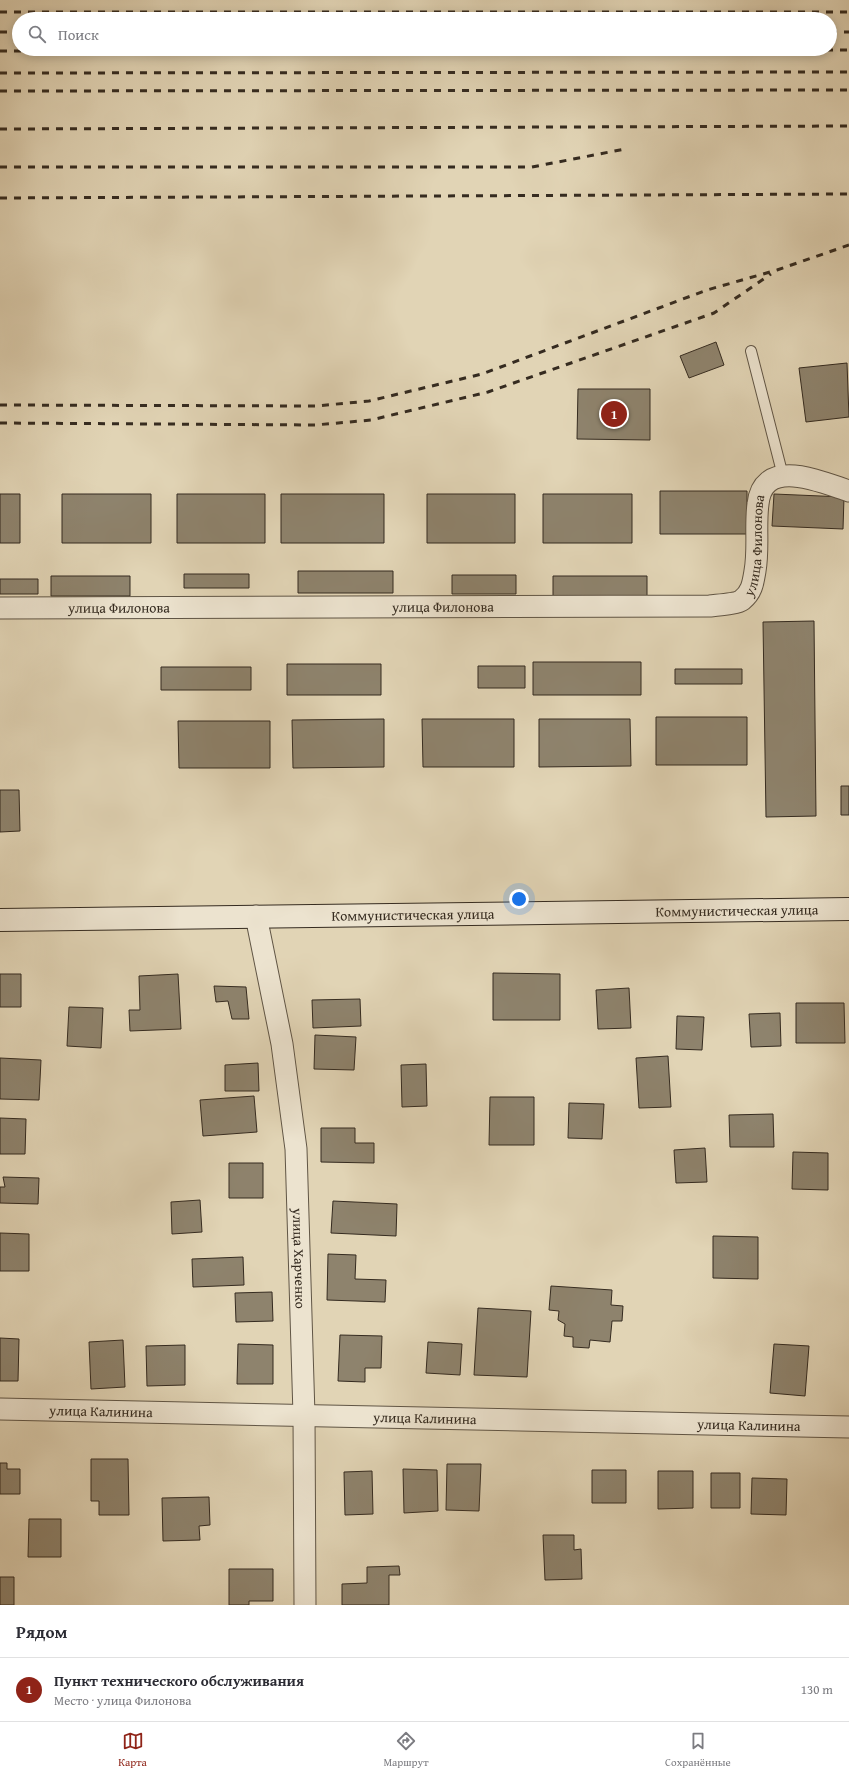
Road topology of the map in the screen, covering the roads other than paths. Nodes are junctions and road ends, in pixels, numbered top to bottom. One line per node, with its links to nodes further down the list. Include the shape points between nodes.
1 (751, 351): 2 (lane)
2 (783, 476): 3 (street, улица Филонова, via 803,476); 4 (street, улица Филонова, via 772,479 762,488 758,503 758,554 752,590 741,602 710,606)
3 (849, 491)
4 (0, 608)
5 (849, 909): 6 (street, Коммунистическая улица)
6 (256, 916): 7 (street, Коммунистическая улица); 9 (street, улица Харченко, via 282,1044 296,1149)
7 (0, 920)
8 (0, 1409): 9 (street, улица Калинина)
9 (304, 1415): 10 (street, улица Калинина); 11 (street, улица Харченко)
10 (849, 1427)
11 (305, 1605)

